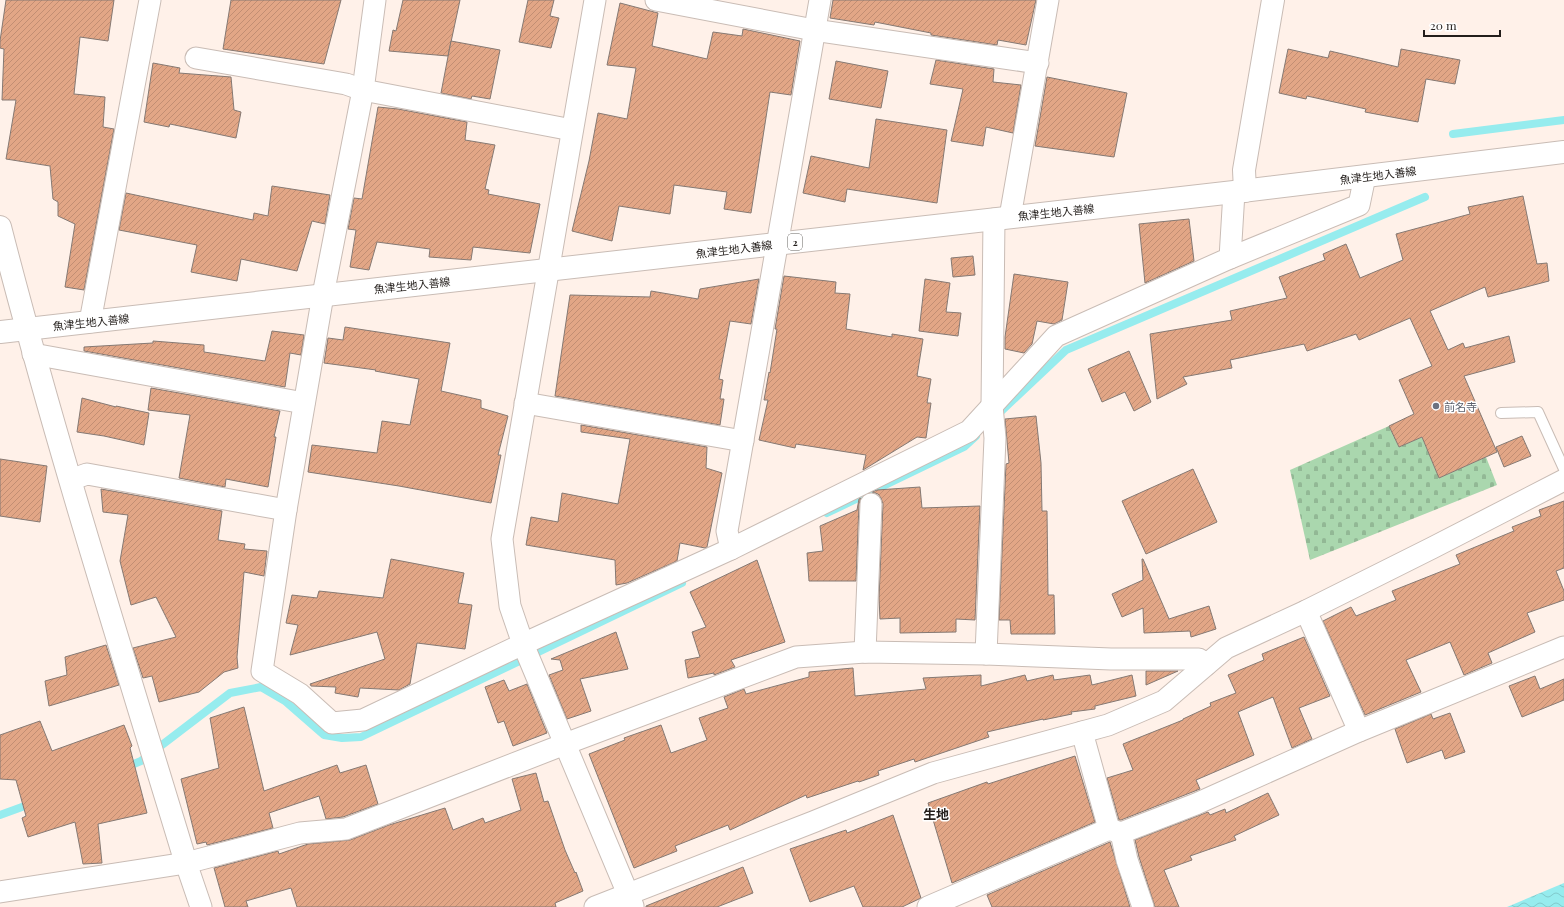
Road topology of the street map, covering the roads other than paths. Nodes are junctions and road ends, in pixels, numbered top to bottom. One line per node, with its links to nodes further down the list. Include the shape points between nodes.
1 (150, 0): 22 (street)
2 (375, 0): 11 (street)
3 (595, 0): 12 (street)
4 (656, 0): 8 (street)
5 (820, 0): 8 (street)
6 (1048, 0): 10 (street)
7 (1273, 0): 15 (main road)
8 (814, 30): 10 (street); 18 (street)
9 (196, 58): 11 (street, via 346,84)
10 (1038, 63): 16 (street)
11 (363, 90): 12 (street); 21 (street)
12 (572, 130): 20 (street)
13 (1564, 152): 14 (main road, 魚津生地入善線 / 2)
14 (1365, 176): 15 (main road, 魚津生地入善線 / 2); 19 (street, via 1359,205)
15 (1239, 191): 16 (main road, 魚津生地入善線 / 2); 19 (street)
16 (1002, 218): 18 (main road, 魚津生地入善線 / 2); 28 (street)
17 (0, 227): 23 (main road)
18 (776, 244): 20 (main road, 魚津生地入善線 / 2); 30 (street)
19 (1230, 258): 28 (street, via 1056,336)
20 (549, 270): 21 (main road, 魚津生地入善線 / 2); 27 (street)
21 (323, 295): 22 (main road, 魚津生地入善線 / 2); 26 (street)
22 (90, 322): 23 (main road, 魚津生地入善線 / 2)
23 (26, 329): 24 (main road, 魚津生地入善線 / 2); 25 (main road)
24 (0, 332)
25 (33, 354): 26 (street); 32 (main road)
26 (304, 403): 35 (street)
27 (526, 403): 30 (street); 38 (street, via 502,539 510,606)
28 (992, 406): 36 (street, via 969,431); 41 (street, via 995,438)
29 (1501, 413): 31 (lane, via 1538,412)
30 (743, 441): 36 (street, via 727,531)
31 (1564, 469)
32 (70, 480): 35 (street, via 87,474); 47 (main road)
33 (1564, 480): 37 (street)
34 (871, 504): 40 (street)
35 (286, 510): 38 (street, via 262,671 300,694 332,723 363,720)
36 (731, 549): 38 (street)
37 (1306, 610): 42 (street, via 1226,648); 43 (street)
38 (523, 644): 45 (street)
39 (1564, 647): 43 (street)
40 (865, 652): 41 (street); 45 (street, via 796,658)
41 (986, 654): 42 (street, via 1111,659 1199,659)
42 (1206, 665): 44 (street, via 1164,701 1108,725)
43 (1359, 731): 46 (street, via 1196,804)
44 (1082, 732): 46 (street); 49 (street, via 933,773)
45 (565, 744): 47 (street, via 346,829 300,833); 49 (street)
46 (1115, 831): 50 (street); 53 (street)
47 (186, 863): 48 (street); 51 (street)
48 (0, 892)
49 (630, 900): 52 (street)
50 (940, 905)
51 (200, 907)
52 (595, 907)
53 (1143, 907)

